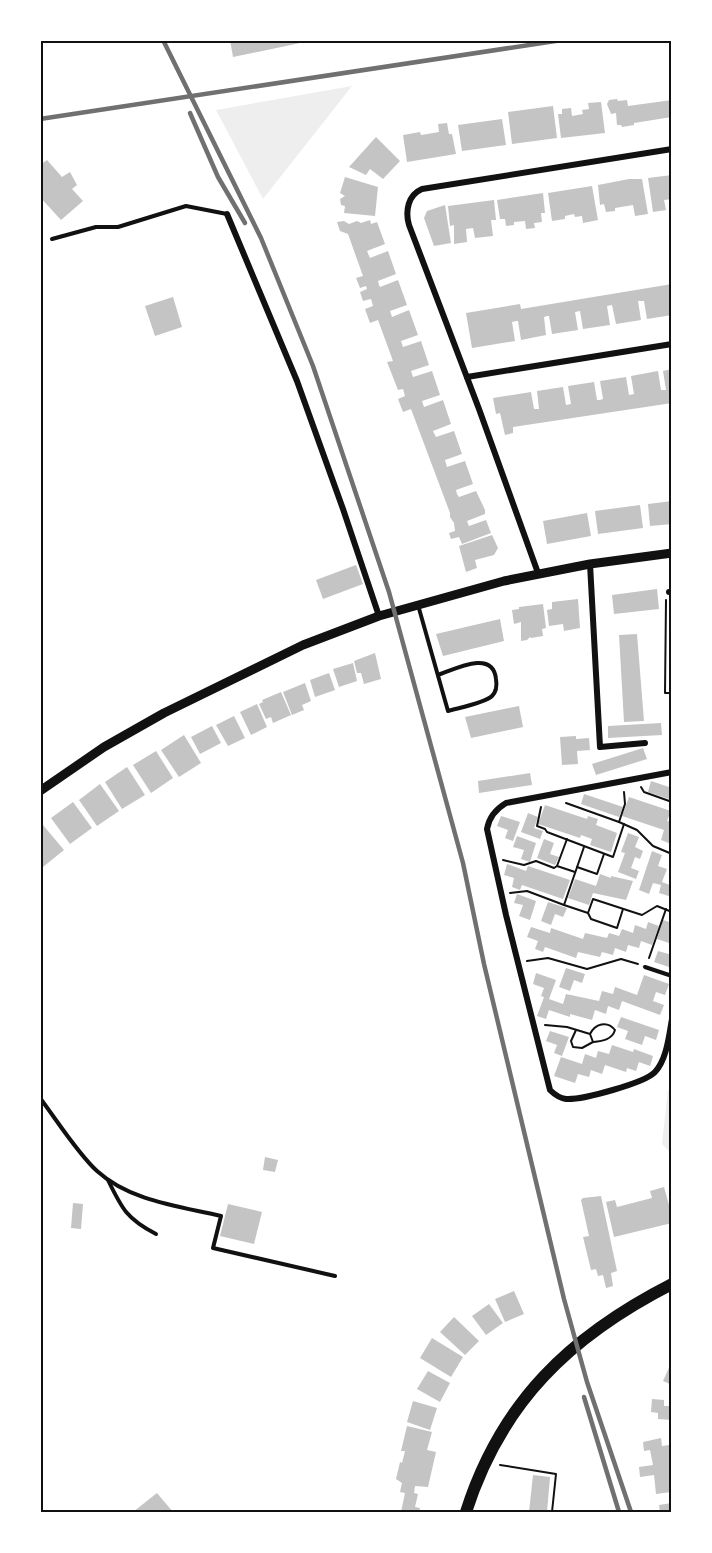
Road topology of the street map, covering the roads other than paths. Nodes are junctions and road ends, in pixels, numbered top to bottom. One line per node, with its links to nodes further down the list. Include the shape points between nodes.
1 (672, 149): 5 (street, via 444,184 413,195 407,213 409,225)
2 (227, 214): 3 (lane, via 186,206 118,227 96,227); 10 (street, via 308,411)
3 (52, 239)
4 (672, 344): 5 (street)
5 (467, 376): 8 (street)
6 (672, 553): 7 (street)
7 (590, 564): 8 (street); 12 (street, via 600,747)
8 (538, 573): 9 (street)
9 (418, 604): 10 (street); 11 (lane)
10 (379, 616): 14 (street, via 303,645 164,713 104,747)
11 (438, 675): 11 (lane, via 448,711 491,698 496,691 496,675 486,664 478,662)
12 (645, 743)
13 (672, 772): 17 (street, via 506,803 488,823 547,1083 555,1094 567,1099 637,1083 652,1075 663,1059)
14 (40, 791)
15 (645, 967): 16 (lane)
16 (672, 976)
17 (672, 1018)
18 (40, 1098): 19 (lane, via 88,1161)
19 (108, 1179): 20 (lane, via 122,1208 136,1224); 21 (lane, via 133,1194 221,1216 213,1248)
20 (156, 1234)
21 (335, 1276)
22 (672, 1284): 23 (main road, via 613,1317 561,1359 528,1393 496,1440)
23 (466, 1512)

